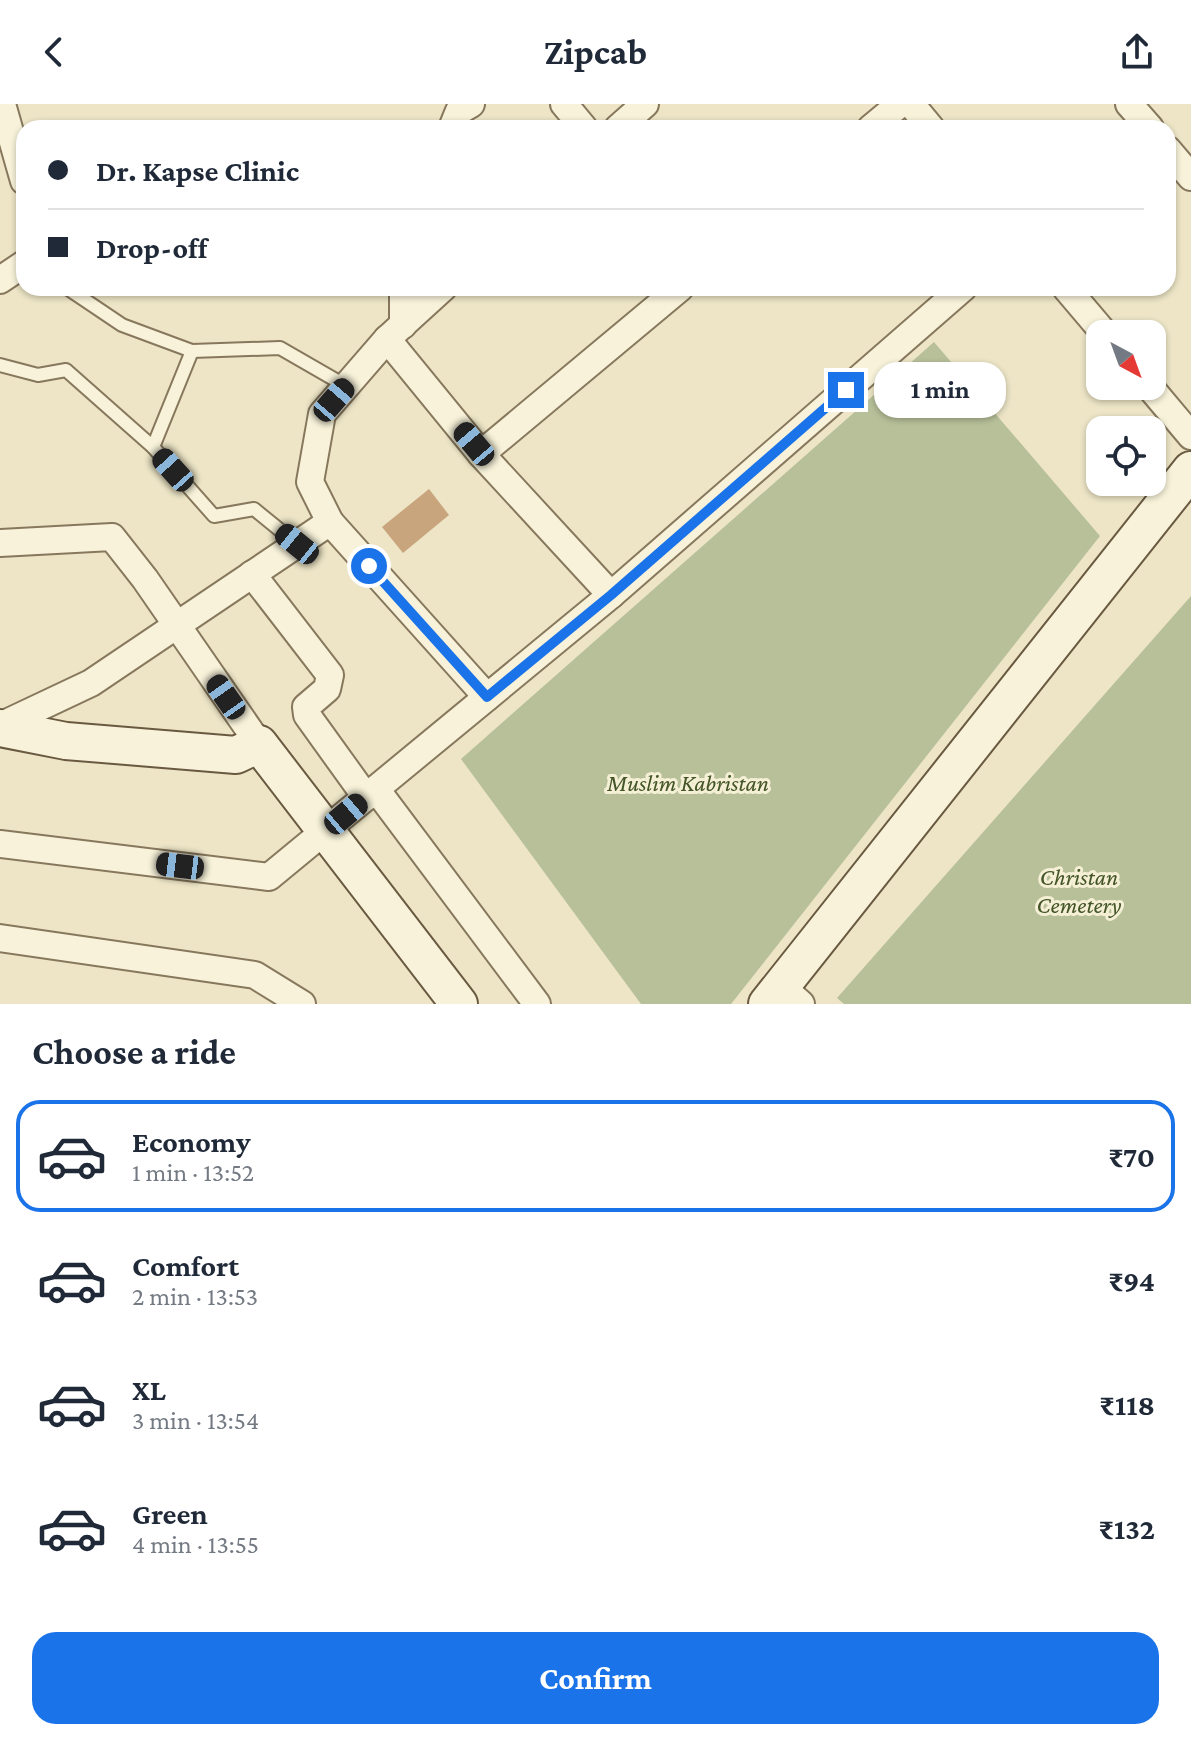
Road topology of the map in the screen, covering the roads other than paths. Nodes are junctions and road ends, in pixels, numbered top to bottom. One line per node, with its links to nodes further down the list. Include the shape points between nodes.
1 (2, 104): 14 (street)
2 (471, 104): 8 (street)
3 (564, 104): 9 (street)
4 (645, 104): 10 (street)
5 (900, 104): 11 (street)
6 (911, 104): 12 (street)
7 (1129, 104): 13 (street)
8 (455, 120)
9 (577, 120)
10 (627, 120)
11 (881, 120)
12 (924, 120)
13 (1143, 120)
14 (16, 153)
15 (1176, 159): 16 (street)
16 (1191, 177)
17 (79, 296): 25 (lane, via 122,325)
18 (402, 296): 24 (street)
19 (434, 296): 24 (street)
20 (670, 296): 31 (street)
21 (954, 296): 37 (street)
22 (1073, 296): 23 (street)
23 (1093, 320)
24 (395, 332): 27 (street); 31 (street)
25 (192, 351): 27 (lane, via 280,348); 30 (lane)
26 (0, 365): 30 (lane, via 38,375 66,370)
27 (346, 386): 33 (street, via 322,414 310,482)
28 (1161, 400): 29 (street)
29 (1191, 436)
30 (153, 447): 35 (lane, via 214,516 254,509)
31 (481, 454): 37 (street)
32 (1191, 470): 46 (main road)
33 (330, 522): 35 (street); 39 (street)
34 (0, 543): 38 (street, via 112,537)
35 (297, 544): 36 (street)
36 (252, 574): 38 (street); 42 (street, via 330,675 327,689 306,707 307,715)
37 (611, 595): 39 (street)
38 (176, 625): 40 (street, via 91,683); 41 (street)
39 (487, 697): 42 (street)
40 (0, 727): 41 (main road, via 66,741 236,755)
41 (259, 744): 43 (main road)
42 (371, 793): 43 (street); 49 (street)
43 (325, 831): 44 (street, via 269,877); 48 (main road)
44 (0, 844)
45 (0, 938): 47 (street, via 255,975)
46 (783, 998)
47 (302, 1004)
48 (459, 1004)
49 (537, 1004)

